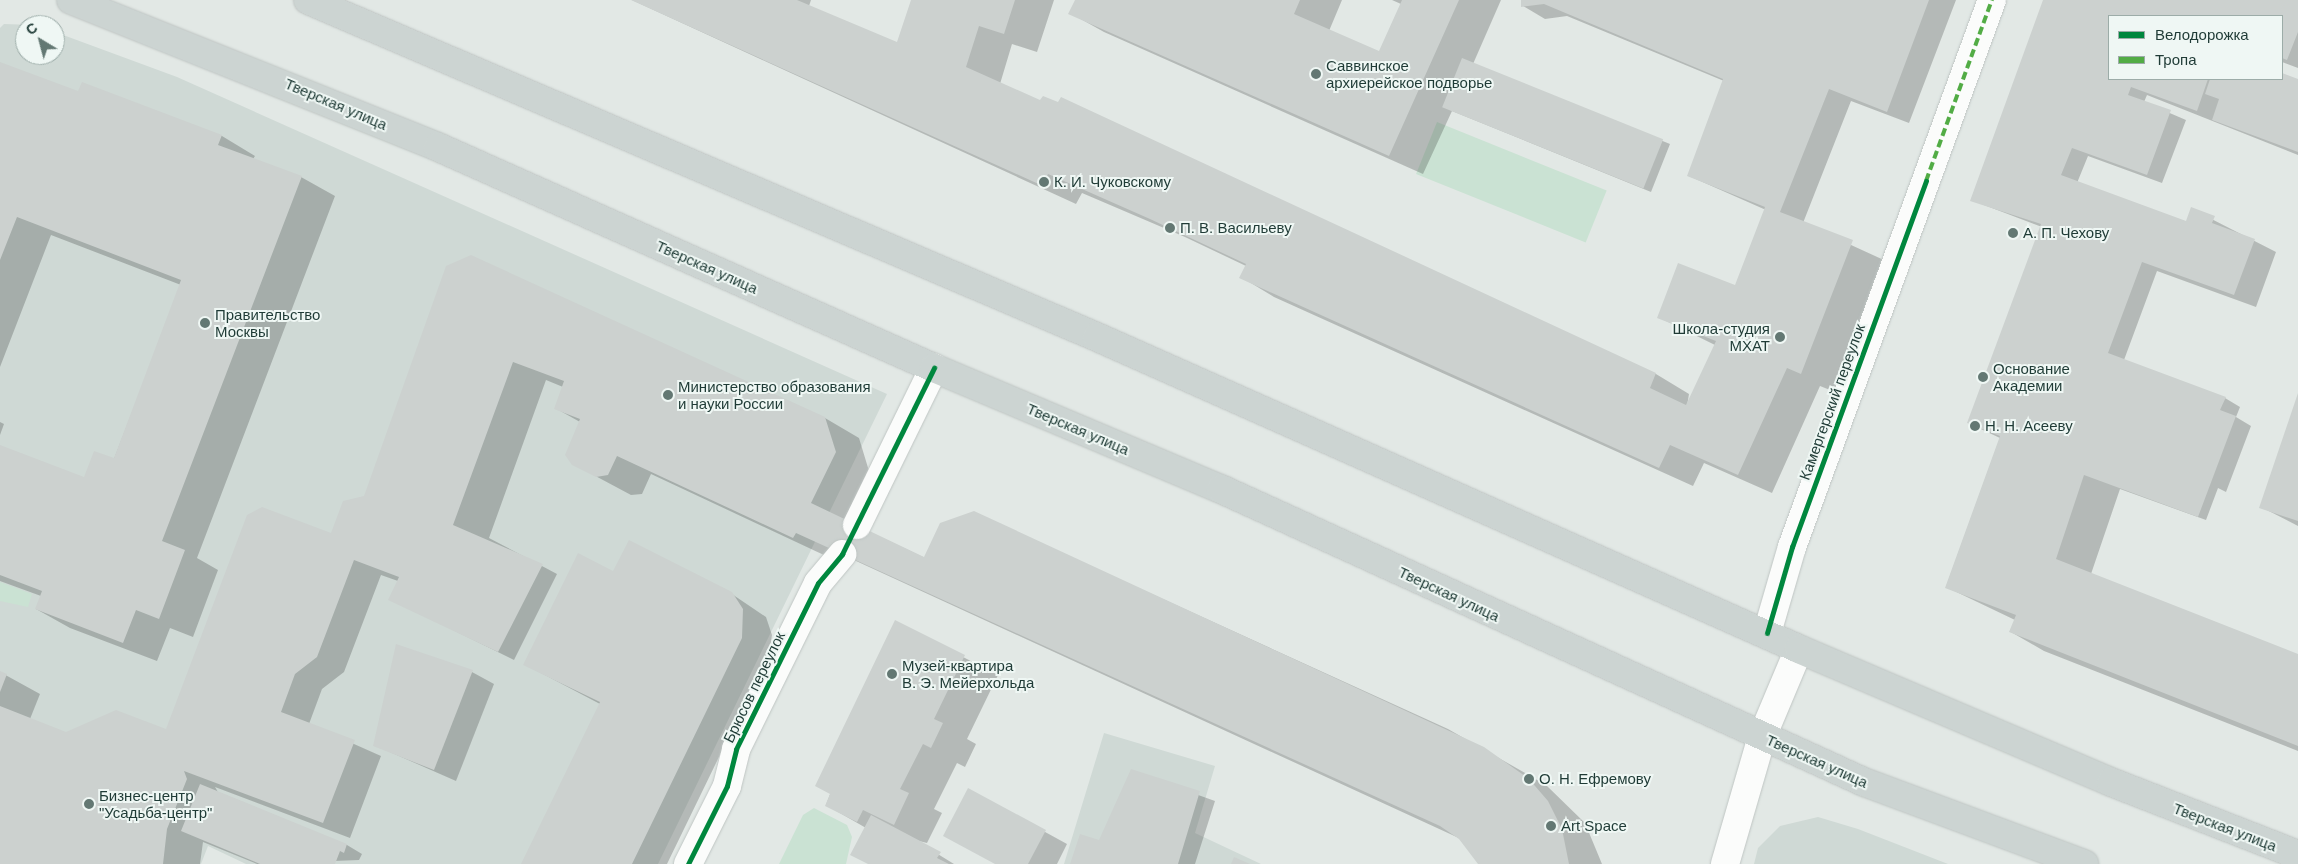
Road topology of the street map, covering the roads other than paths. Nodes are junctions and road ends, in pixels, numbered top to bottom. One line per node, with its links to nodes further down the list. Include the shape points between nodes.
1 (70, 0): 4 (main road, Тверская улица, via 429,143)
2 (308, 0): 7 (main road, Тверская улица, via 1097,337)
3 (1992, 0): 7 (street, Камергерский переулок, via 1792,547)
4 (934, 368): 5 (street); 9 (main road, Тверская улица, via 1221,489)
5 (857, 525)
6 (842, 554): 11 (street, Брюсов переулок, via 814,592 736,749 726,786)
7 (1767, 634): 8 (main road, Тверская улица)
8 (1799, 648): 9 (street); 10 (main road, Тверская улица, via 2111,782)
9 (1762, 737): 12 (street); 13 (main road, Тверская улица, via 1994,834)
10 (2298, 855)
11 (688, 864)
12 (1725, 864)
13 (2084, 864)

